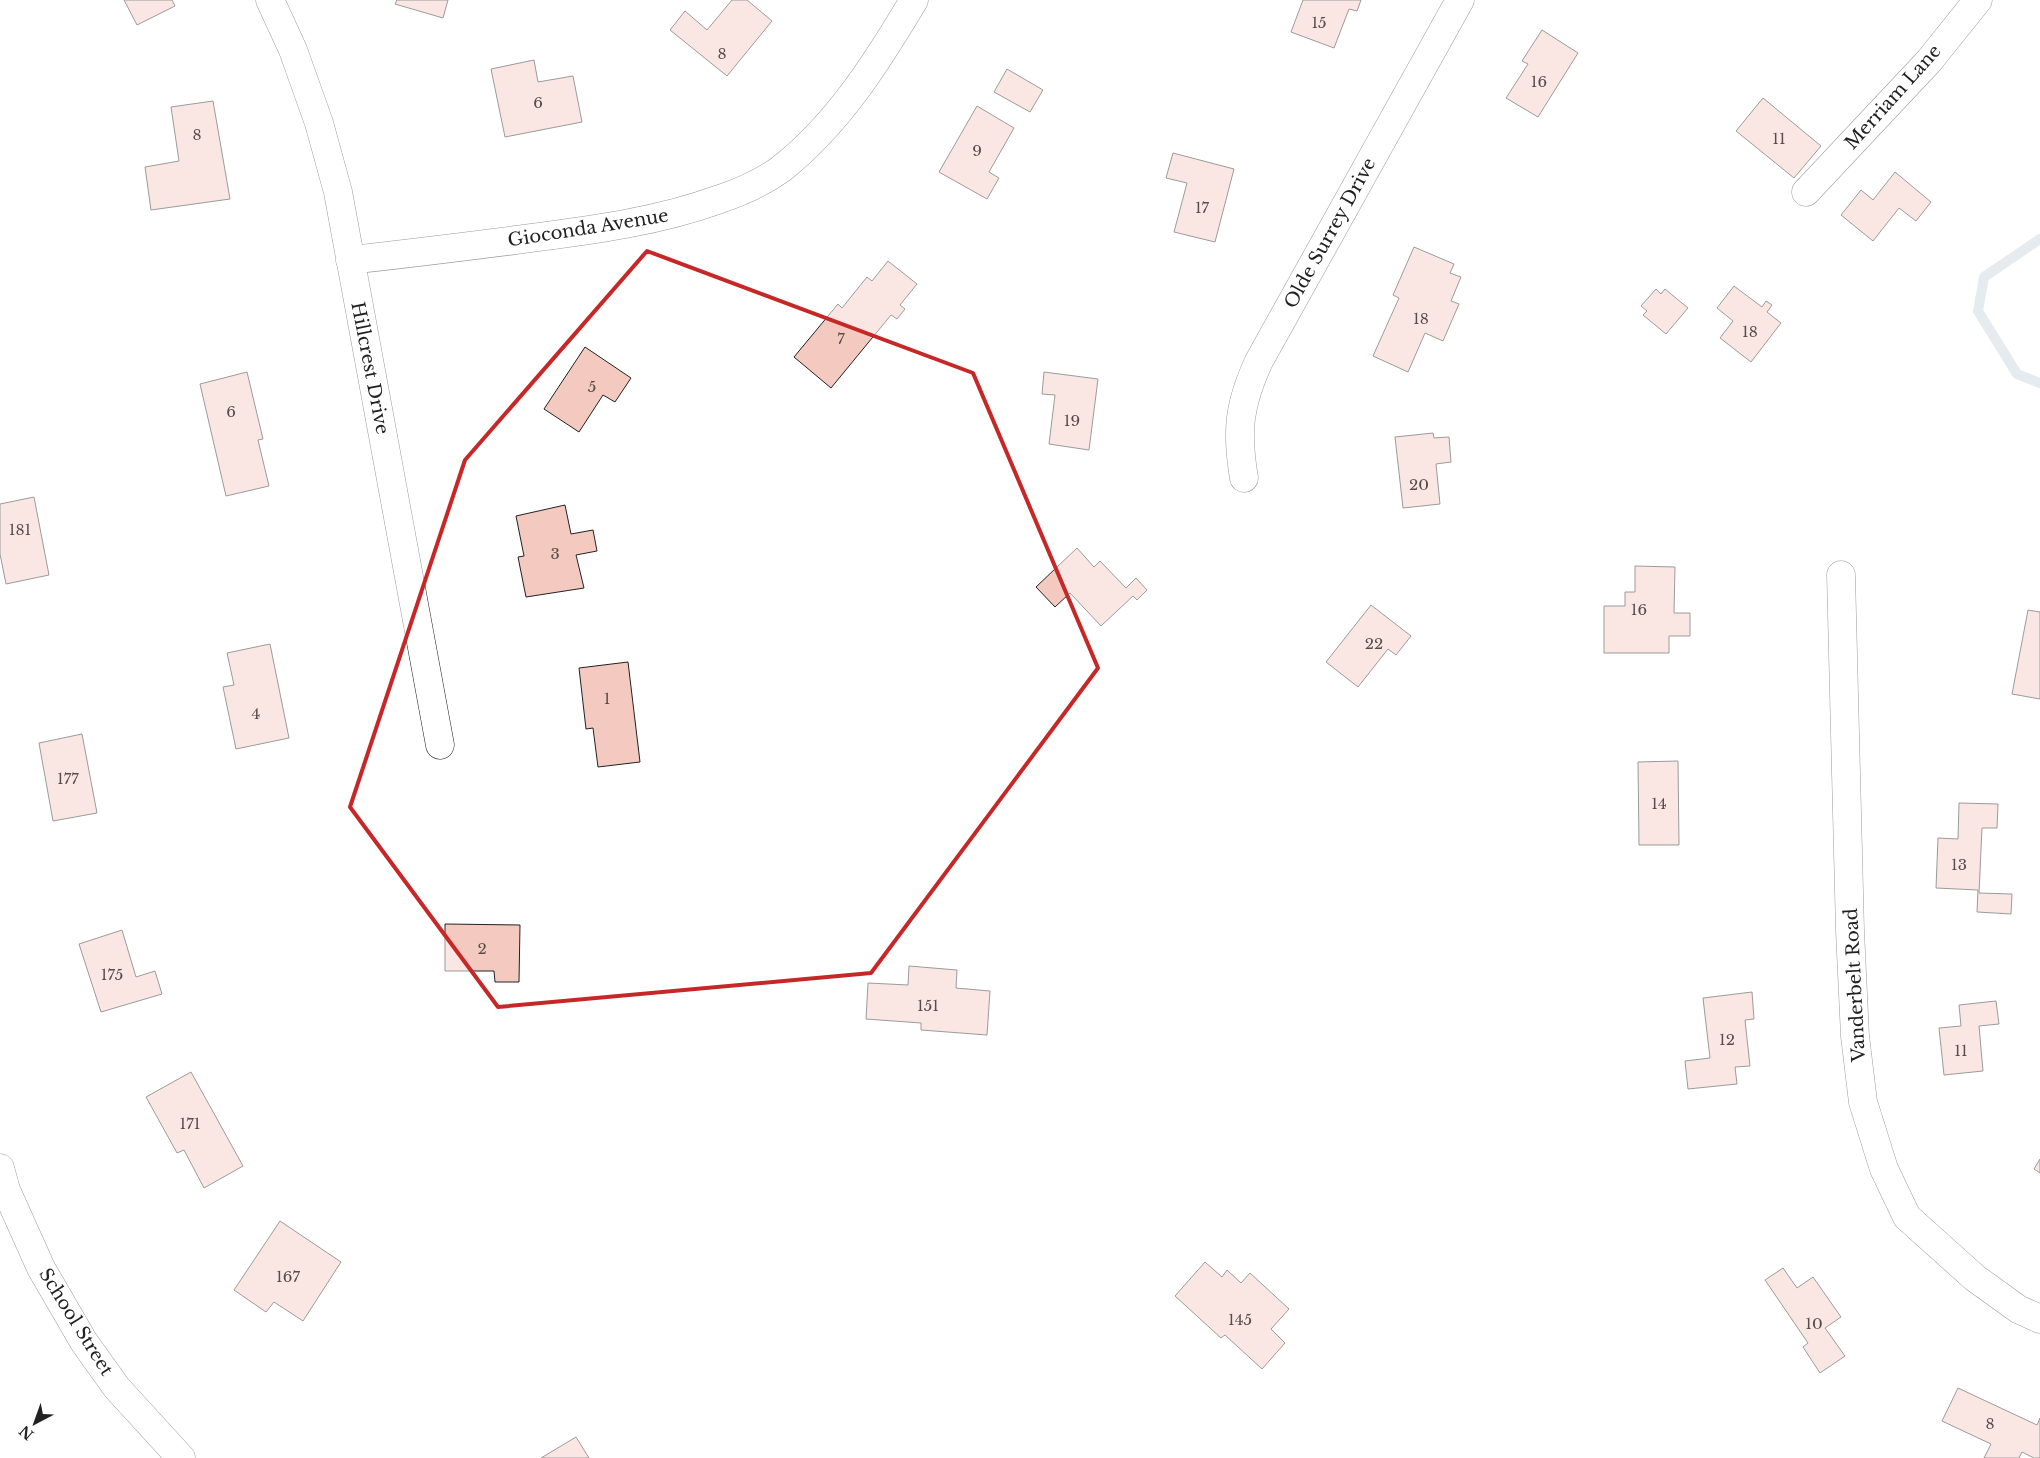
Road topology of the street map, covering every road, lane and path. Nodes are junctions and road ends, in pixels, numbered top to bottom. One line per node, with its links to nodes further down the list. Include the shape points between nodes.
1 (270, 0): 6 (street, Hillcrest Drive, via 293,50 319,123 338,192)
2 (914, 0): 6 (street, Gioconda Avenue, via 886,46 829,124 779,170 741,192 692,209 598,230)
3 (1460, 0): 7 (street, Olde Surrey Drive, via 1250,381 1239,429)
4 (1978, 0): 5 (street, Merriam Lane, via 1928,61)
5 (1806, 192)
6 (350, 260): 9 (street, Hillcrest Drive)
7 (1244, 478)
8 (1841, 576): 11 (street, Vanderbelt Road, via 1851,940 1863,1102 1884,1169 1907,1216 1975,1278 2018,1309)
9 (440, 745)
10 (0, 1168): 12 (street, School Street, via 6,1190 40,1268 84,1342 118,1388)
11 (2040, 1319)
12 (181, 1458)

